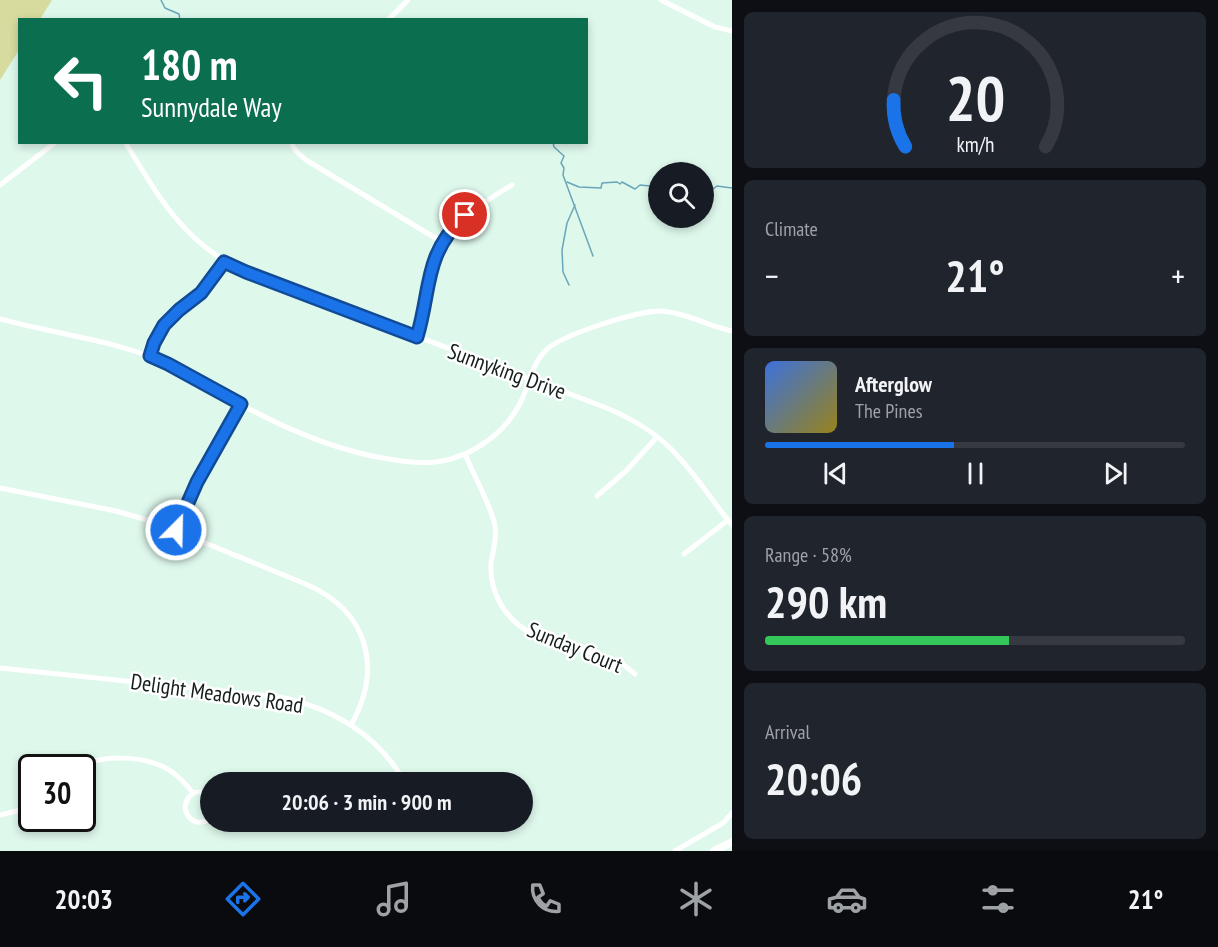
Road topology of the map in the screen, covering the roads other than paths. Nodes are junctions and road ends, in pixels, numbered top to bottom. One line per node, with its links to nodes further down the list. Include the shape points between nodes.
1 (408, 0): 3 (street)
2 (661, 0): 4 (street)
3 (390, 18)
4 (732, 32)
5 (53, 144): 8 (street)
6 (126, 144): 11 (street, Sunnyking Drive, via 173,218)
7 (292, 144): 10 (street, via 314,165)
8 (0, 185)
9 (512, 185): 10 (street, via 473,209)
10 (442, 242): 14 (street, via 430,272)
11 (224, 262): 14 (street, Sunnyking Drive); 15 (street, via 201,293 164,325)
12 (0, 319): 15 (street)
13 (732, 331): 16 (street, via 671,312 640,313 557,342 538,359)
14 (417, 337): 16 (street, Sunnyking Drive)
15 (150, 356): 17 (street)
16 (530, 379): 18 (street, Sunnyking Drive, via 619,413); 19 (street, via 518,408 504,427)
17 (241, 404): 19 (street, via 300,435 361,454 423,462); 23 (street, via 197,482)
18 (657, 436): 21 (street, via 632,466); 22 (street, Sunnyking Drive, via 682,461)
19 (465, 454): 26 (street, Sunday Court, via 493,519 496,533 492,583 507,614 528,631 620,662)
20 (0, 488): 23 (street, via 116,511)
21 (597, 496)
22 (730, 523): 24 (street)
23 (176, 530): 27 (street, via 308,585 346,611 362,636 368,667 362,704)
24 (684, 555)
25 (0, 668): 27 (street, Delight Meadows Road, via 280,697 315,706)
26 (635, 674)
27 (351, 725): 29 (street, Delight Meadows Road, via 384,753)
28 (96, 761): 31 (street, via 146,761 170,770)
29 (397, 772)
30 (200, 792): 31 (street)
31 (193, 793): 35 (street, via 185,802 186,813)
32 (18, 811): 34 (street)
33 (732, 813): 37 (street, via 723,823)
34 (0, 815)
35 (200, 822)
36 (732, 842): 38 (main road)
37 (675, 851)
38 (714, 851)

